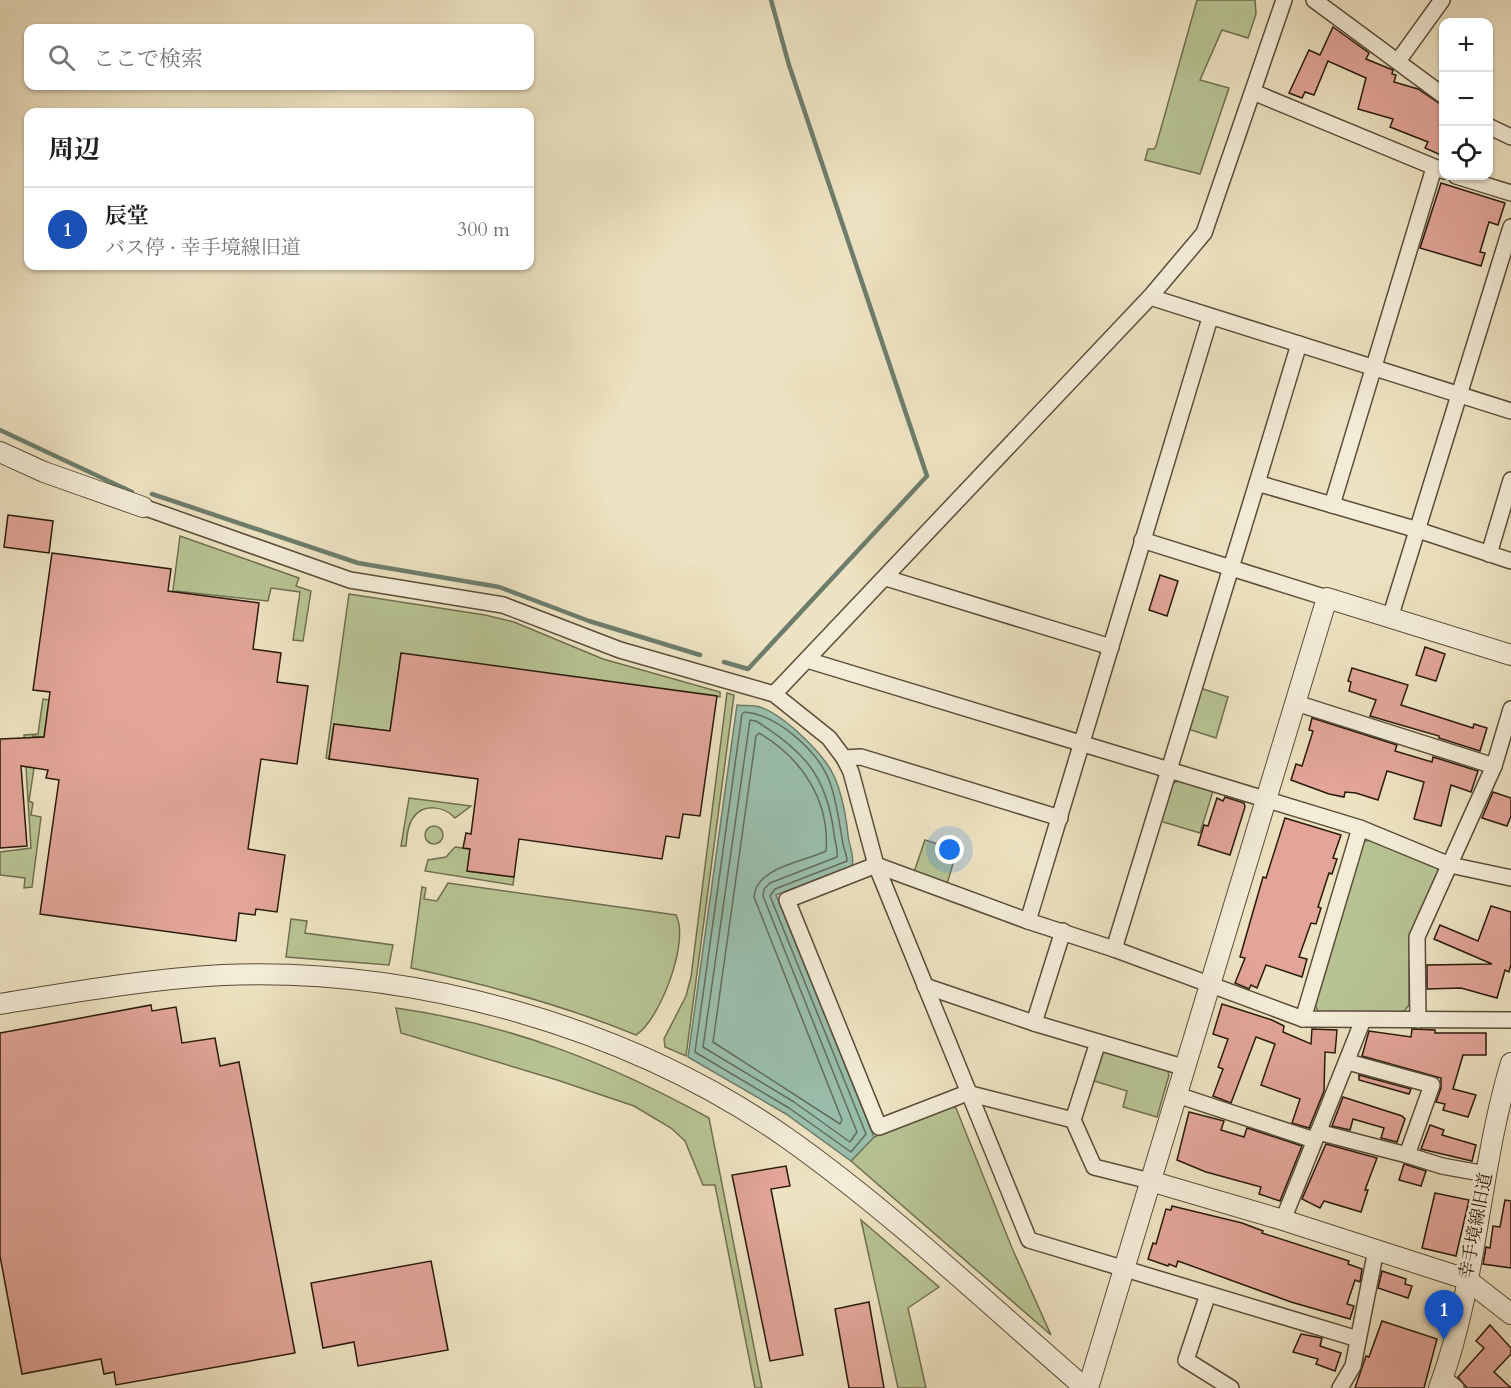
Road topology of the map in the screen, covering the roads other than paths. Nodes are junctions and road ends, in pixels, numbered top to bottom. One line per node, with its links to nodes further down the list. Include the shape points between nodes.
1 (1284, 0): 5 (street)
2 (1314, 0): 4 (street)
3 (1442, 0): 4 (street)
4 (1398, 61): 6 (street)
5 (1252, 92): 9 (street); 13 (street, via 1204,233)
6 (1439, 93)
7 (1493, 128): 8 (street)
8 (1511, 137)
9 (1439, 170): 16 (street)
10 (1469, 180): 11 (street)
11 (1511, 193)
12 (1511, 227): 17 (street)
13 (1150, 297): 14 (street); 29 (street)
14 (1210, 318): 15 (street); 25 (street)
15 (1299, 344): 16 (street); 21 (street)
16 (1375, 368): 17 (street); 22 (street)
17 (1460, 393): 18 (street); 24 (street)
18 (1511, 411)
19 (0, 452): 23 (street)
20 (1511, 480): 26 (street)
21 (1257, 483): 22 (street); 28 (street)
22 (1332, 505): 24 (street)
23 (143, 507): 35 (street, via 350,580 502,605 620,650)
24 (1418, 530): 26 (street); 31 (street)
25 (1142, 540): 28 (street); 32 (street)
26 (1489, 554): 27 (street)
27 (1511, 561)
28 (1232, 567): 30 (street); 41 (street)
29 (886, 578): 32 (street); 34 (street)
30 (1328, 598): 31 (street); 36 (street)
31 (1390, 618): 33 (street)
32 (1111, 647): 38 (street)
33 (1511, 655)
34 (807, 660): 35 (street); 38 (street)
35 (774, 694): 39 (street, via 815,725)
36 (1296, 703): 40 (street); 42 (street)
37 (1511, 709): 40 (street)
38 (1083, 744): 41 (street); 43 (street)
39 (844, 758): 43 (street, via 861,757); 45 (street)
40 (1494, 766): 46 (street)
41 (1170, 770): 42 (street); 50 (street)
42 (1268, 800): 44 (street); 51 (street)
43 (1060, 818): 48 (street)
44 (1360, 828): 46 (street); 54 (street)
45 (876, 865): 48 (street); 52 (street); 63 (street, via 787,900 879,1127)
46 (1450, 865): 47 (street); 56 (street, via 1417,937)
47 (1511, 878)
48 (1028, 921): 49 (street)
49 (1063, 931): 50 (street); 58 (street)
50 (1114, 949): 51 (street)
51 (1210, 984): 54 (street); 62 (street)
52 (925, 986): 58 (street); 63 (street)
53 (0, 1004): 78 (street, via 172,979 291,975 409,987 541,1019 690,1081 786,1137 862,1196)
54 (1303, 1019): 55 (street)
55 (1363, 1020): 56 (street); 60 (street)
56 (1418, 1020): 57 (street)
57 (1511, 1020)
58 (1034, 1023): 59 (street)
59 (1098, 1042): 62 (street); 65 (street)
60 (1348, 1062): 66 (street); 67 (street, via 1432,1085)
61 (1511, 1063): 68 (street, 幸手境線旧道, via 1497,1111)
62 (1186, 1068): 64 (street)
63 (967, 1093): 65 (street); 72 (street, via 1029,1240)
64 (1177, 1095): 66 (street); 69 (street)
65 (1073, 1120): 69 (street, via 1094,1167)
66 (1316, 1136): 67 (street); 70 (street)
67 (1407, 1155): 68 (street)
68 (1486, 1174): 73 (street, 幸手境線旧道)
69 (1150, 1181): 70 (street); 72 (street)
70 (1283, 1220): 71 (street)
71 (1376, 1250): 73 (street); 76 (street)
72 (1123, 1270): 74 (street); 78 (street)
73 (1466, 1279): 75 (street); 77 (street, 幸手境線旧道)
74 (1208, 1294): 76 (street); 79 (street, via 1186,1360)
75 (1511, 1314)
76 (1358, 1339): 80 (street, via 1353,1366)
77 (1446, 1384)
78 (1087, 1388)
79 (1231, 1388)
80 (1340, 1388)

